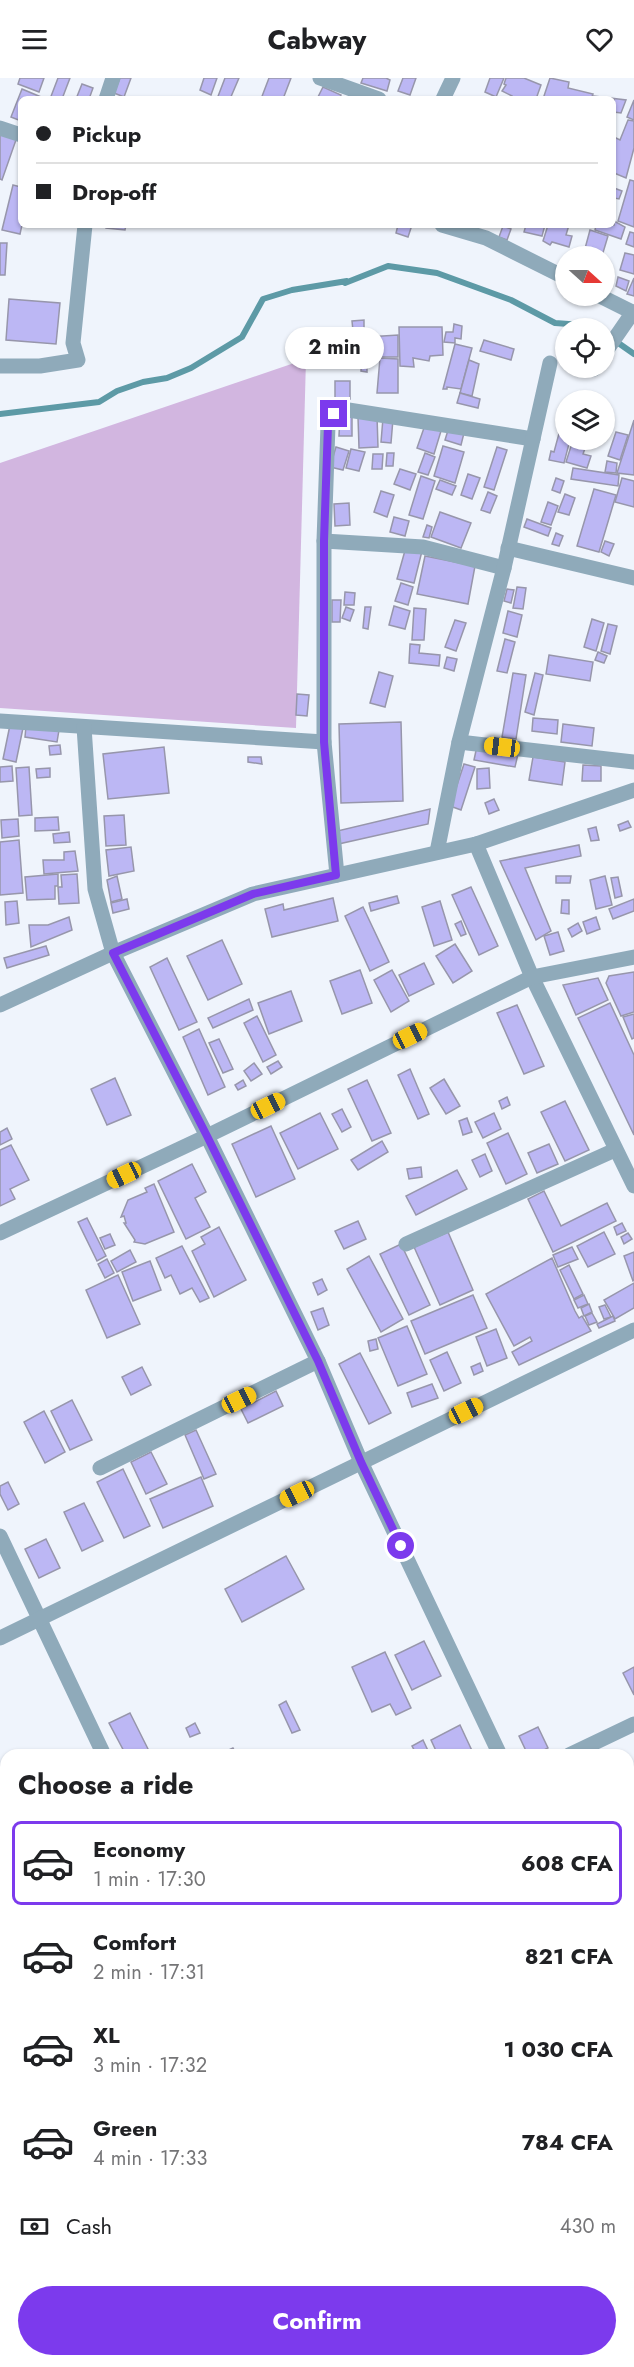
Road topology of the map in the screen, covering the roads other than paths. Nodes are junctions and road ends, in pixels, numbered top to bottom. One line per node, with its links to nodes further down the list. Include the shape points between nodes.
1 (113, 78): 4 (street)
2 (320, 78): 5 (street)
3 (453, 78): 6 (street)
4 (107, 96)
5 (371, 96)
6 (444, 96)
7 (0, 128): 8 (street)
8 (18, 134)
9 (85, 228): 16 (street, via 73,343 78,360 40,366)
10 (452, 228): 11 (street, via 486,238)
11 (555, 272)
12 (615, 305): 13 (street)
13 (632, 315): 14 (street)
14 (615, 339)
15 (550, 363): 17 (street)
16 (0, 366)
17 (533, 439): 18 (street, via 342,410 334,414 328,425); 19 (street)
18 (324, 541): 20 (street, via 423,547); 24 (street)
19 (508, 549): 20 (street); 21 (street)
20 (504, 568): 25 (street)
21 (634, 578)
22 (0, 721): 23 (street)
23 (84, 727): 24 (street); 31 (street, via 95,889)
24 (324, 742): 30 (street)
25 (459, 742): 26 (street); 29 (street)
26 (634, 762)
27 (634, 790): 28 (street)
28 (476, 844): 29 (street); 33 (street)
29 (436, 852): 30 (street)
30 (336, 875): 31 (street, via 253,894)
31 (113, 953): 34 (street); 35 (street)
32 (634, 957): 33 (street)
33 (532, 977): 35 (street); 36 (street)
34 (0, 1005)
35 (207, 1136): 38 (street); 41 (street)
36 (615, 1150): 37 (street); 39 (street)
37 (634, 1186)
38 (0, 1233)
39 (406, 1244)
40 (634, 1330): 42 (street)
41 (318, 1361): 42 (street); 43 (street)
42 (361, 1462): 45 (street); 49 (street)
43 (100, 1468)
44 (0, 1536): 45 (street)
45 (40, 1619): 46 (street); 48 (street)
46 (0, 1638)
47 (634, 1724): 50 (street)
48 (101, 1749)
49 (497, 1749)
50 (582, 1749)

